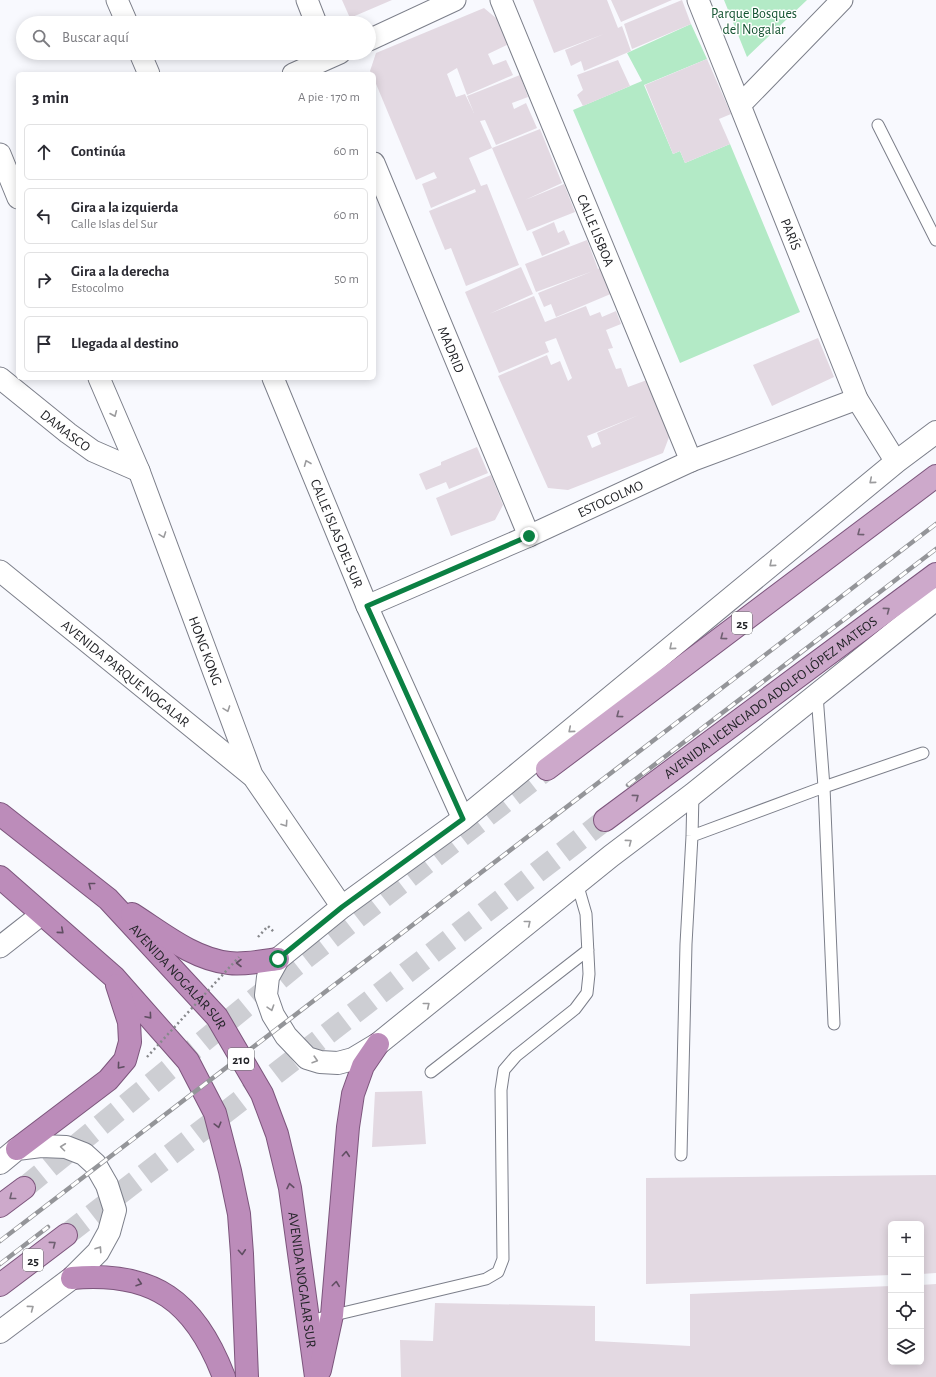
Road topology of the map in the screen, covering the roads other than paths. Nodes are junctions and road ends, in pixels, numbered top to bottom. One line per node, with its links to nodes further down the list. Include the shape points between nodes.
1 (117, 0): 7 (street)
2 (307, 0): 8 (street)
3 (455, 0): 9 (street)
4 (501, 0): 26 (street, CALLE LISBOA)
5 (698, 0): 14 (street, PARÍS)
6 (842, 0): 14 (street)
7 (124, 16)
8 (313, 16)
9 (376, 37)
10 (143, 60): 12 (street)
11 (331, 60): 13 (street)
12 (149, 72)
13 (298, 72)
14 (741, 104): 24 (street, PARÍS)
15 (878, 125): 20 (lane)
16 (0, 154): 18 (street)
17 (376, 168): 30 (street, MADRID)
18 (5, 175): 19 (street)
19 (16, 194)
20 (936, 240)
21 (0, 378): 28 (street, DAMASCO, via 68,434 93,451)
22 (100, 380): 28 (street, HONG KONG, one-way to 28)
23 (273, 380): 34 (street, CALLE ISLAS DEL SUR, one-way to 23)
24 (856, 399): 26 (street, ESTOCOLMO); 27 (street, PARÍS)
25 (936, 432): 27 (street)
26 (691, 460): 30 (street, ESTOCOLMO)
27 (896, 462): 42 (street, one-way to 42)
28 (139, 471): 38 (street, HONG KONG, one-way to 38)
29 (936, 476): 37 (main road, 25, one-way to 37)
30 (529, 536): 34 (street, ESTOCOLMO)
31 (0, 571): 38 (street, AVENIDA PARQUE NOGALAR)
32 (936, 574): 43 (main road, AVENIDA LICENCIADO ADOLFO LÓPEZ MATEOS, one-way to 32)
33 (936, 599): 35 (street)
34 (367, 606): 42 (street, CALLE ISLAS DEL SUR)
35 (817, 695): 39 (lane); 40 (street)
36 (923, 753): 39 (lane)
37 (547, 769)
38 (252, 775): 48 (street, HONG KONG, one-way to 48)
39 (824, 787): 44 (lane); 54 (lane)
40 (693, 794): 44 (lane); 46 (street, one-way to 40)
41 (0, 814): 47 (highway, AVENIDA NOGALAR SUR / 210, one-way to 41)
42 (463, 819): 48 (street)
43 (605, 820)
44 (692, 836): 58 (lane)
45 (0, 877): 49 (highway)
46 (577, 883): 51 (lane, via 586,914); 55 (street, one-way to 46)
47 (108, 899): 52 (highway, one-way to 47, via 246,963 214,960 179,944); 66 (highway, AVENIDA NOGALAR SUR / 210, one-way to 47, via 290,1188 277,1134 262,1094 217,1017)
48 (342, 907): 52 (street)
49 (42, 914): 50 (street); 53 (highway, one-way to 53)
50 (0, 947)
51 (588, 950): 56 (lane); 65 (lane, via 587,993 575,1009 516,1056 504,1070 501,1090 504,1260 498,1272 486,1279)
52 (278, 959): 55 (street, one-way to 55, via 268,977 266,994 273,1014 286,1036 307,1058 338,1063 353,1059)
53 (114, 977): 57 (highway, one-way to 57, via 129,1022 130,1042 125,1060 108,1080); 69 (highway, one-way to 69, via 188,1061 215,1114 239,1214)
54 (834, 1024)
55 (378, 1044): 65 (highway, one-way to 55, via 353,1094 363,1066)
56 (431, 1072)
57 (17, 1149): 59 (street); 63 (street, one-way to 57, via 98,1252 109,1232 115,1210 108,1185 95,1164 84,1154 66,1147 41,1146)
58 (680, 1155)
59 (0, 1163)
60 (24, 1188): 61 (main road, one-way to 61)
61 (0, 1206)
62 (66, 1235): 64 (main road, 25, one-way to 62)
63 (72, 1278): 67 (street, one-way to 63); 68 (highway, one-way to 68, via 125,1278 152,1287 179,1304 202,1332)
64 (0, 1285)
65 (332, 1315): 66 (lane); 70 (highway)
66 (309, 1321): 70 (highway, AVENIDA NOGALAR SUR / 210)
67 (0, 1332)
68 (224, 1377)
69 (247, 1377)
70 (317, 1377)

